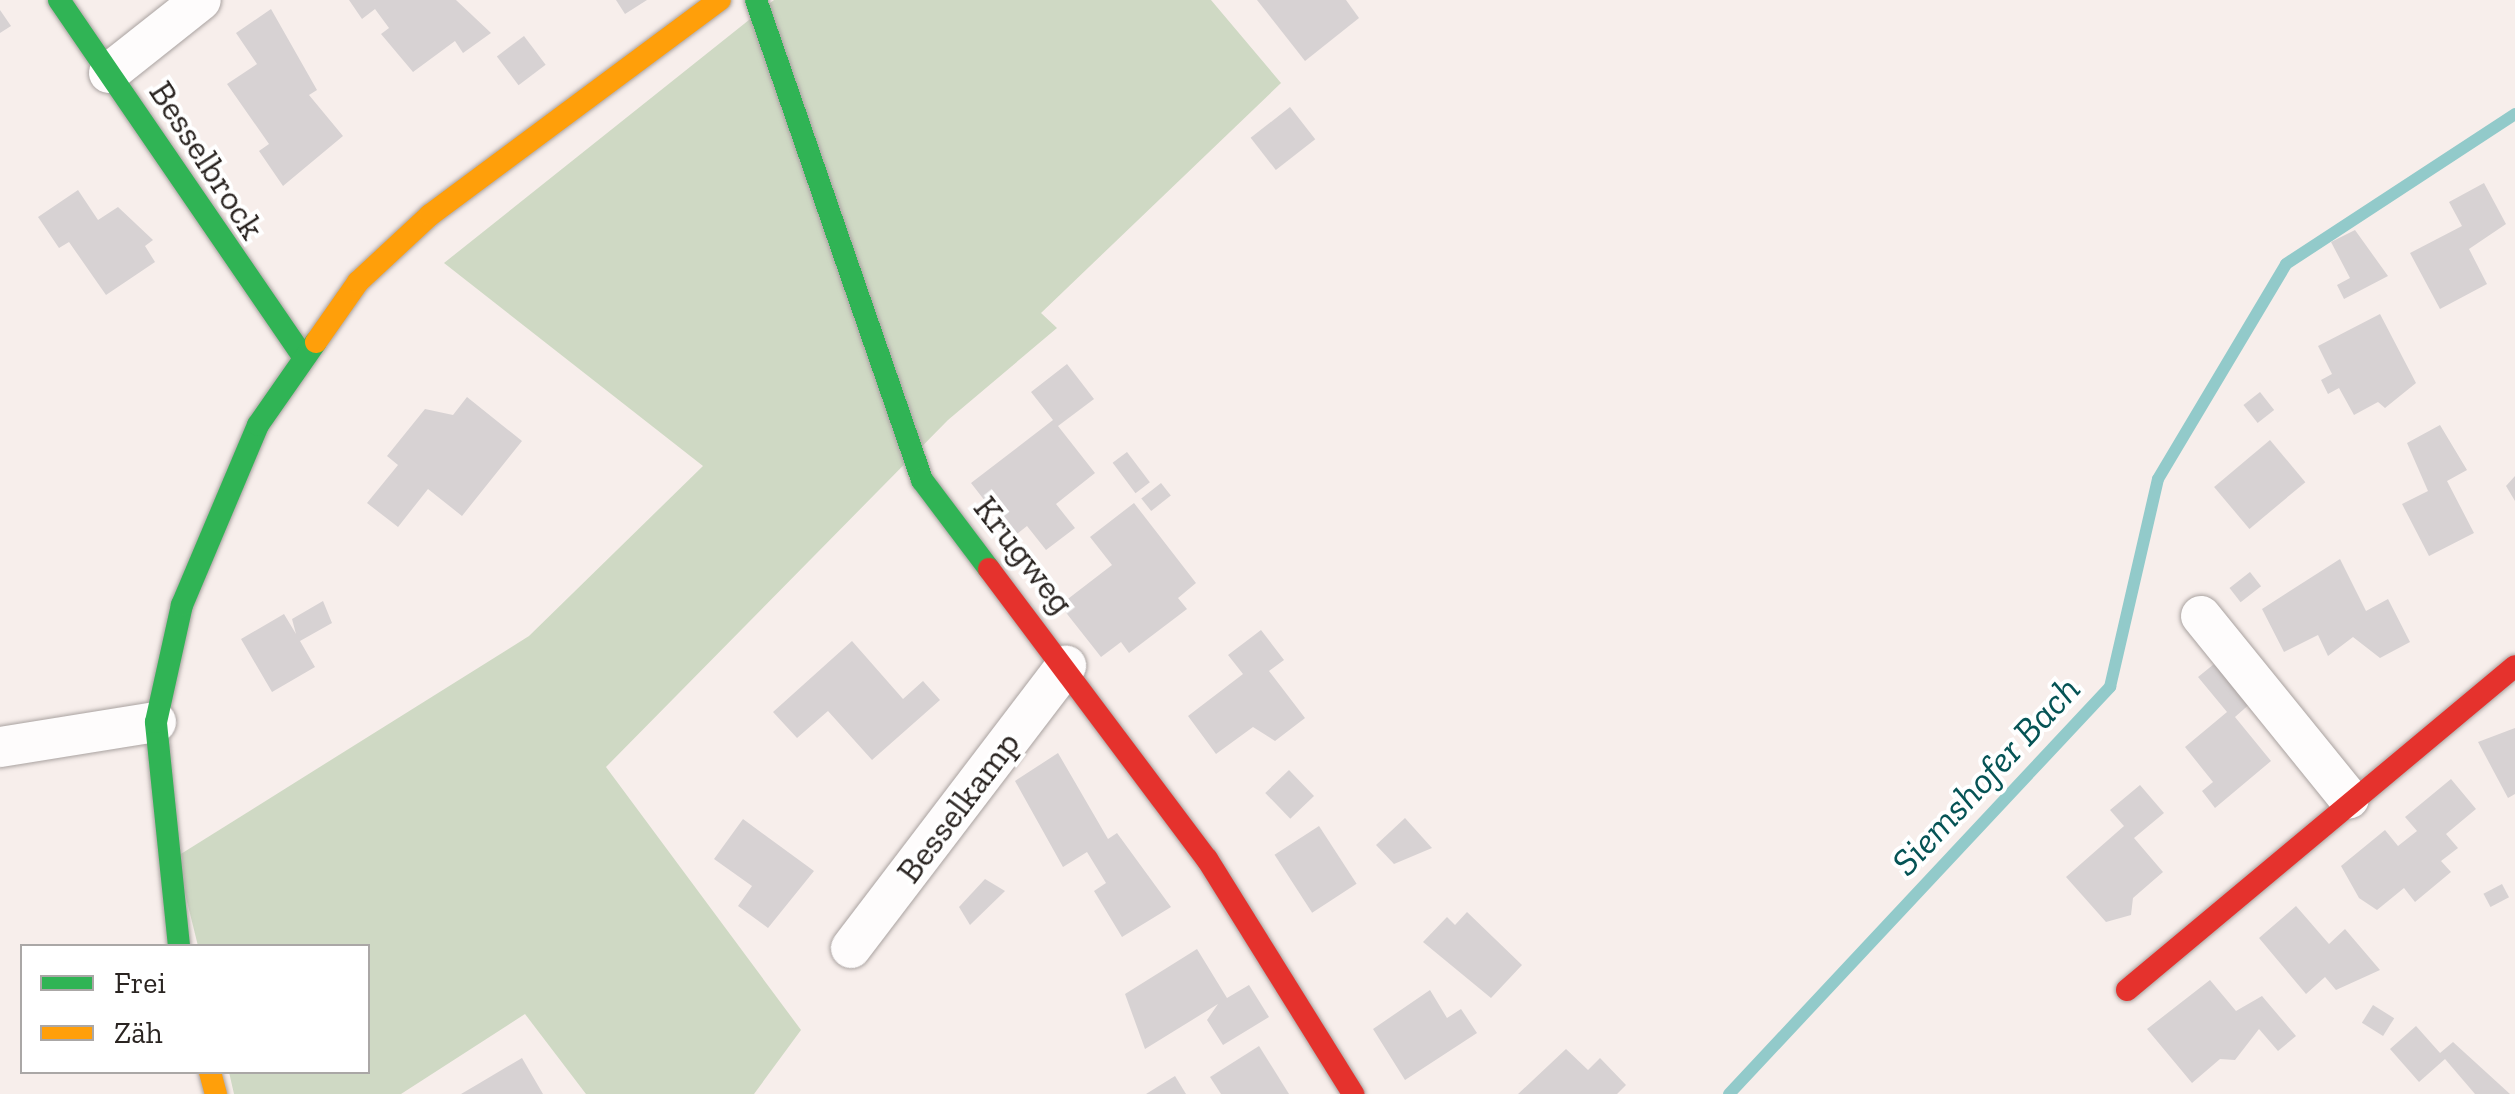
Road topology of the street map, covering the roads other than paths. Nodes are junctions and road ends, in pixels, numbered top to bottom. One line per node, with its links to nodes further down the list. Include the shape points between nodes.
1 (59, 0): 5 (street, Besselbrock)
2 (201, 0): 5 (street)
3 (720, 0): 6 (street, via 430,215)
4 (756, 0): 8 (street, Krugweg, via 922,480)
5 (109, 73): 6 (street, Besselbrock, via 258,304)
6 (301, 354): 10 (street, via 225,491 182,605)
7 (2201, 616): 12 (street)
8 (1066, 666): 14 (street, Besselkamp); 16 (street, Krugweg, via 1207,859)
9 (2515, 666): 12 (street)
10 (156, 722): 11 (street); 13 (street)
11 (0, 747)
12 (2348, 798): 15 (street)
13 (179, 944)
14 (851, 948)
15 (2127, 990)
16 (1353, 1094)

